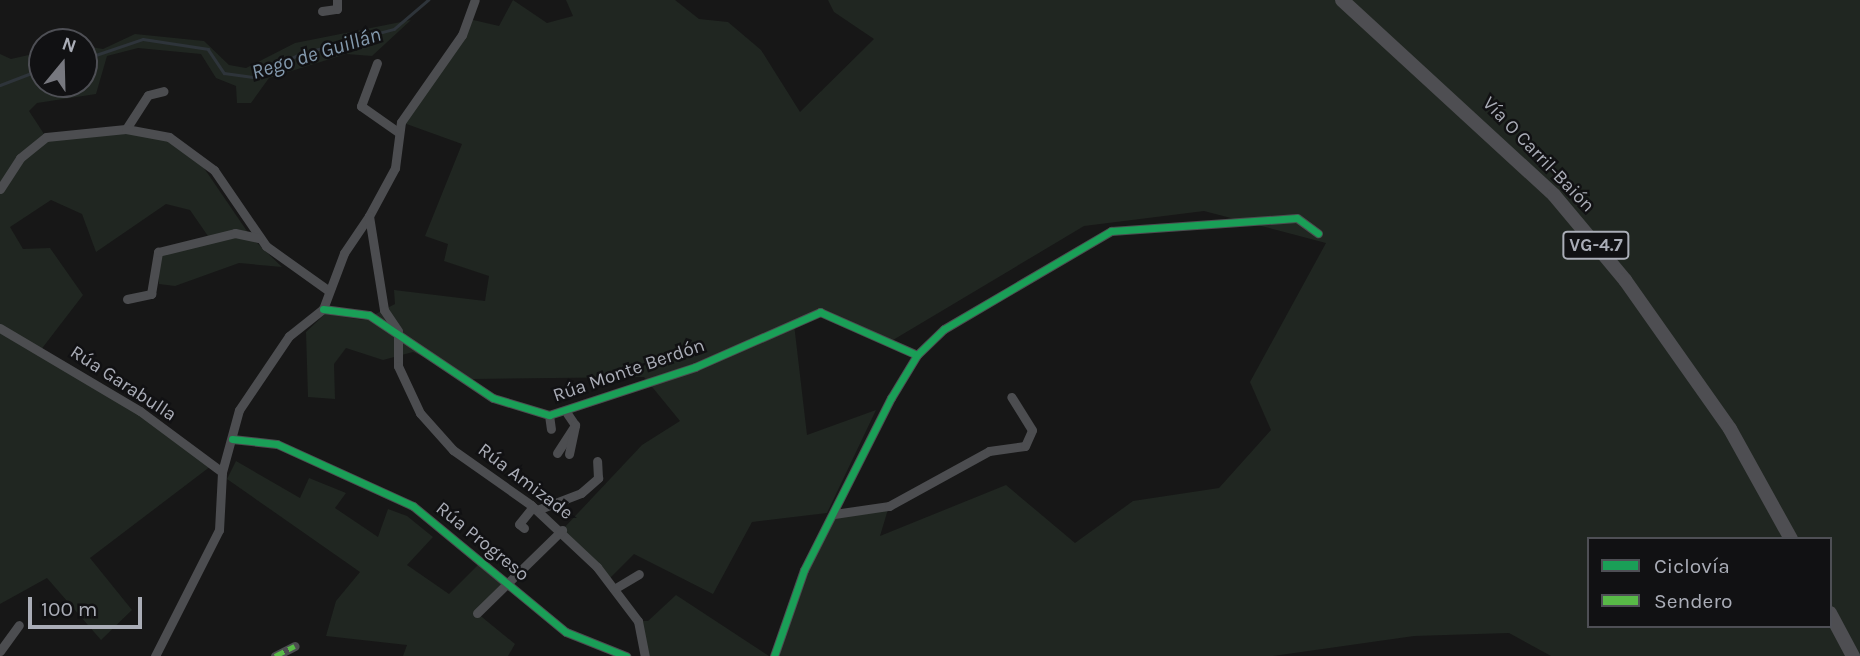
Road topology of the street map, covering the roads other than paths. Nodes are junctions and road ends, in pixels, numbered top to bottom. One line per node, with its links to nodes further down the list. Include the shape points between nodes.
1 (337, 0): 4 (street, via 337,9)
2 (475, 0): 8 (street, via 462,35 421,89)
3 (1342, 0): 33 (highway, Vía O Carril-Baión / VG-4.7, via 1554,195 1625,280 1730,429)
4 (322, 11)
5 (377, 63): 8 (street, via 380,70 361,106)
6 (164, 91): 7 (street, via 148,95)
7 (125, 129): 9 (street, via 46,137 20,158); 12 (street, via 170,137 191,149 214,170)
8 (398, 132): 10 (street, via 395,168)
9 (0, 189)
10 (369, 216): 13 (street); 17 (street, via 384,310)
11 (1318, 233): 18 (street, via 1297,218 1111,231 944,329)
12 (258, 238): 13 (street); 14 (street, via 235,233 158,252 151,294)
13 (329, 290): 15 (street)
14 (127, 299)
15 (323, 309): 17 (street, Rúa Monte Berdón, via 369,315); 24 (street, via 289,336 239,410)
16 (1, 329): 28 (street, Rúa Garabulla, via 140,411)
17 (398, 332): 21 (street, Rúa Monte Berdón, via 493,398); 29 (street, Rúa Amizade, via 398,366 420,413 453,450)
18 (917, 355): 20 (street, Rúa Monte Berdón, via 820,312); 30 (street)
19 (1011, 397): 30 (street, via 1032,430 1025,446 989,451 889,506)
20 (567, 413): 21 (street, Rúa Monte Berdón); 22 (street)
21 (549, 415): 23 (street)
22 (575, 425): 25 (street); 26 (street)
23 (551, 429)
24 (232, 439): 28 (street); 35 (street, Rúa Progreso, via 278,444 413,506)
25 (557, 453)
26 (569, 454)
27 (597, 461): 29 (street, via 601,471 589,484)
28 (222, 472): 42 (street, via 219,530)
29 (535, 508): 31 (street, via 519,524); 32 (street, Rúa Amizade)
30 (834, 514): 46 (street, via 804,570)
31 (524, 528)
32 (562, 530): 35 (street, Rúa Progreso); 36 (street, Rúa Amizade)
33 (1790, 537)
34 (639, 574): 36 (street)
35 (510, 584): 37 (street, Rúa Progreso); 44 (street, Rúa Progreso, via 566,632)
36 (614, 589): 45 (street, Rúa Amizade, via 638,621)
37 (477, 613)
38 (1832, 617): 47 (highway)
39 (19, 625): 41 (street)
40 (295, 646): 43 (street)
41 (0, 651)
42 (155, 656)
43 (275, 656)
44 (626, 656)
45 (645, 656)
46 (774, 656)
47 (1853, 656)

